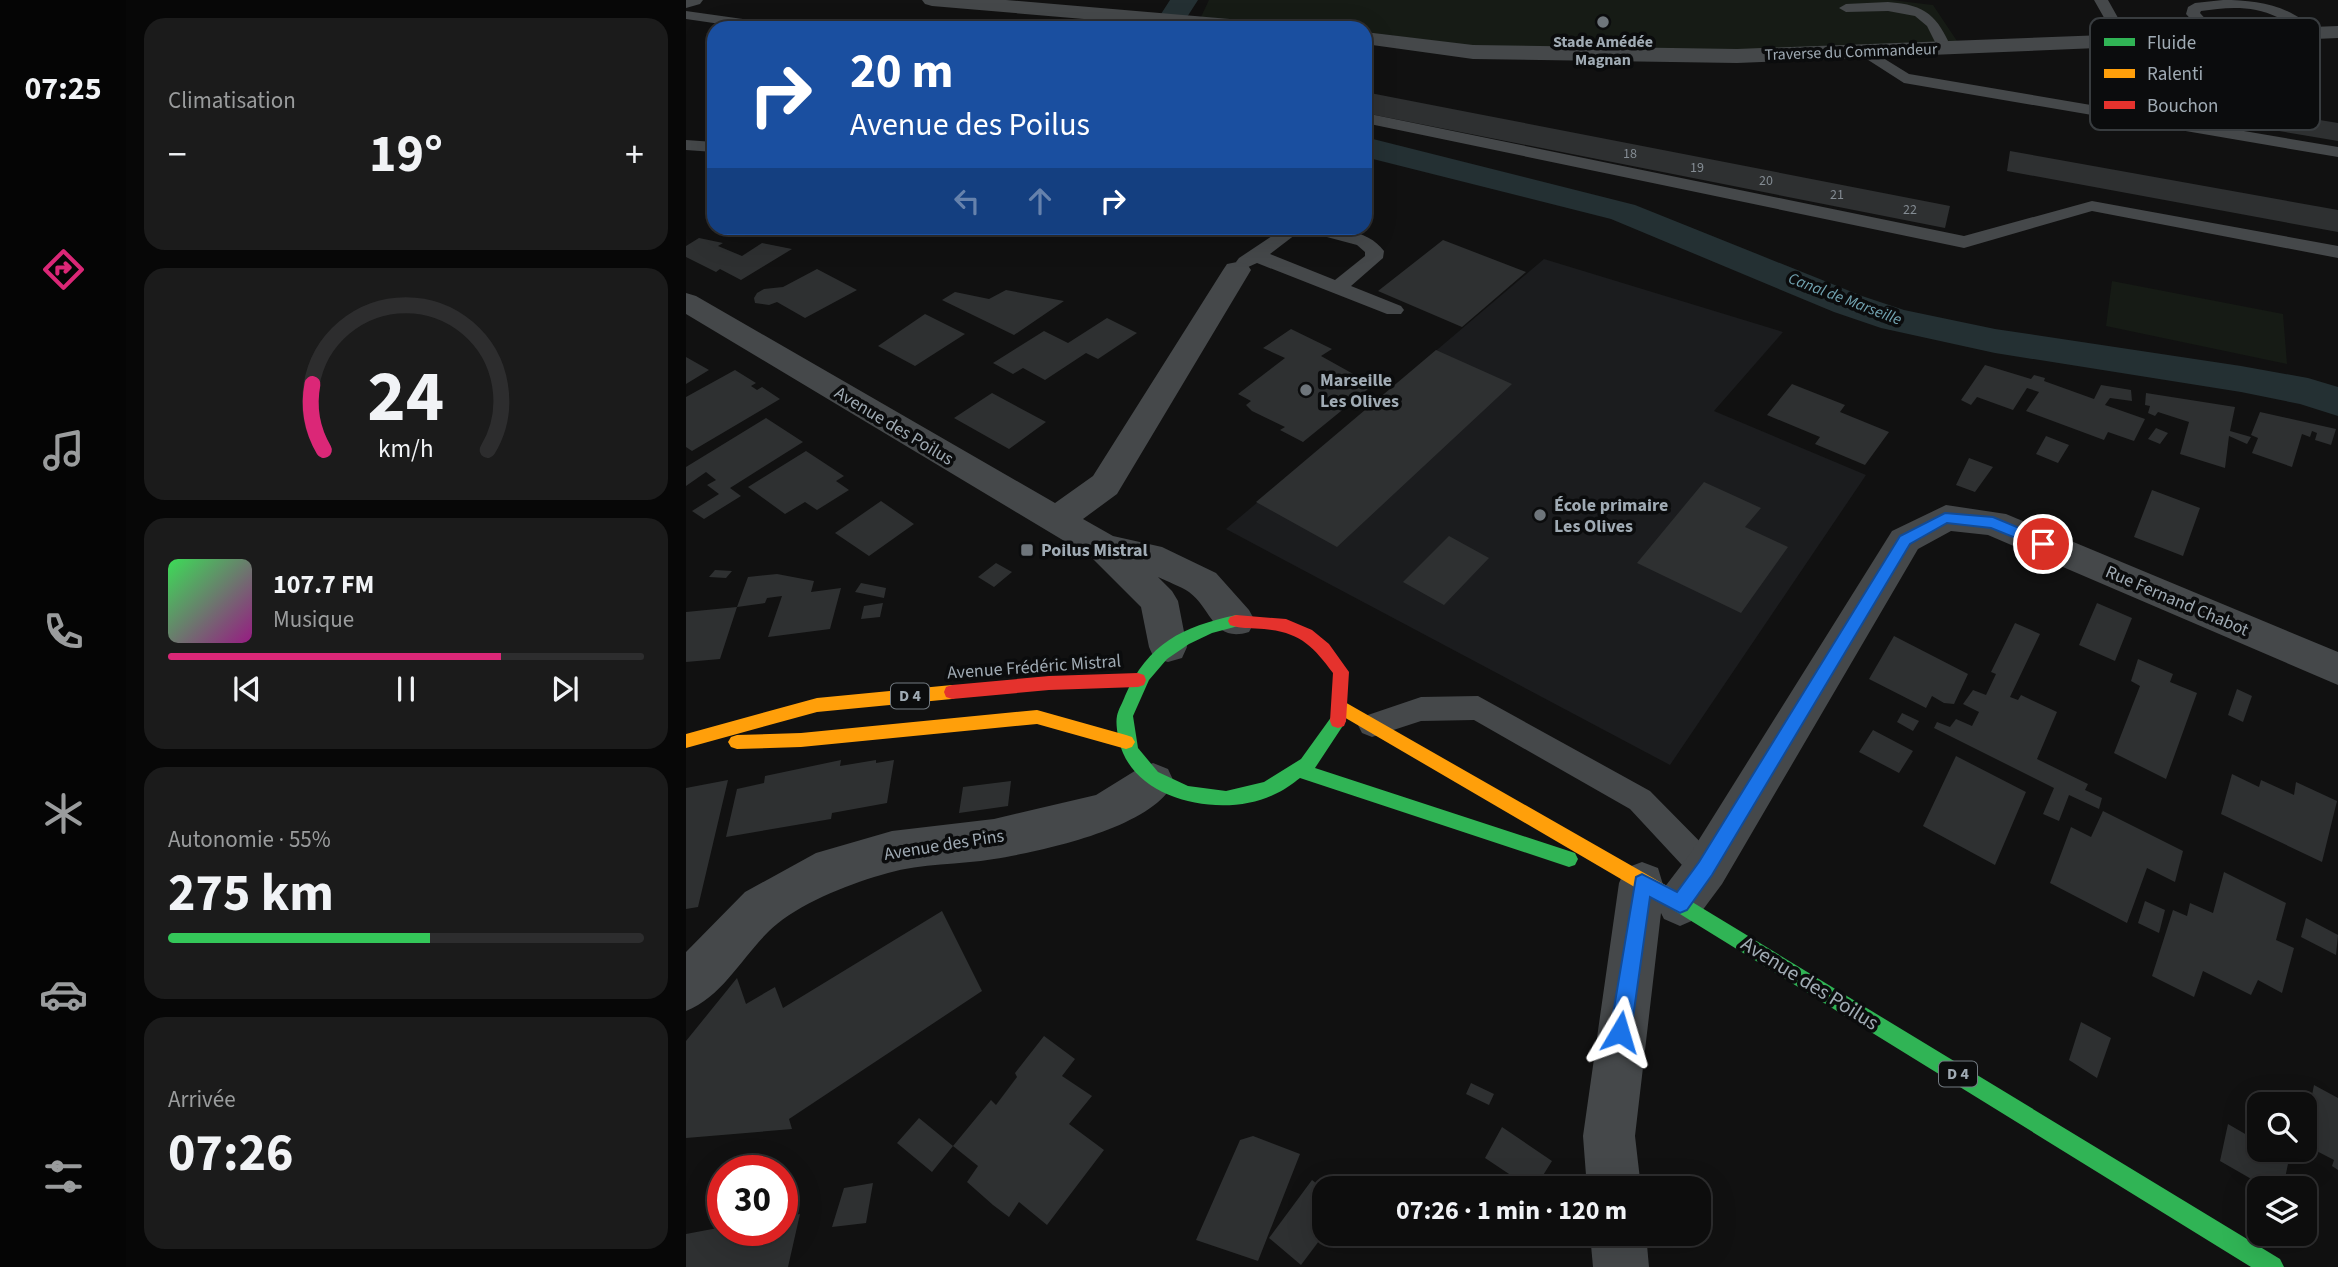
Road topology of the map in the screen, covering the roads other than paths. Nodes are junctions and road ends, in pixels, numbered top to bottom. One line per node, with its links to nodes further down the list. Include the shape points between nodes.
1 (694, 0): 4 (street)
2 (932, 0): 11 (street)
3 (2101, 0): 7 (lane)
4 (686, 2)
5 (1846, 8): 16 (lane, via 1890,7 1915,12 1928,19)
6 (686, 15): 10 (lane)
7 (2111, 18)
8 (2197, 18): 9 (lane, via 2195,7 2260,5)
9 (2292, 18)
10 (729, 21)
11 (1184, 21)
12 (2338, 32): 13 (street, Traverse du Commandeur)
13 (2320, 33)
14 (1372, 39): 17 (street, Traverse du Commandeur, via 1473,52)
15 (2090, 43): 16 (street, Traverse du Commandeur)
16 (1945, 49): 17 (street, Traverse du Commandeur)
17 (1867, 53): 18 (lane, via 1904,78)
18 (2090, 110)
19 (1372, 119): 26 (lane, via 1964,242 2092,206)
20 (2209, 130): 23 (lane)
21 (686, 145): 22 (lane)
22 (707, 146)
23 (2338, 152)
24 (1285, 235): 27 (lane)
25 (1341, 235): 28 (lane, via 1364,241 1375,251 1374,258)
26 (2338, 252)
27 (1247, 263): 28 (lane); 31 (street, via 1105,485)
28 (1338, 288): 30 (lane)
29 (686, 302): 31 (street, Avenue des Poilus)
30 (1394, 310)
31 (1055, 521): 32 (street, Avenue des Poilus)
32 (1104, 548): 33 (street, Avenue des Poilus, via 1149,557 1203,583); 34 (street, Avenue des Poilus, via 1159,601)
33 (1236, 621): 34 (main road, via 1201,629); 37 (main road, via 1280,623 1317,641 1340,671)
34 (1168, 647): 36 (main road)
35 (2338, 670): 43 (street, Rue Fernand Chabot, via 1993,523 1945,518 1905,540)
36 (1138, 680): 39 (main road, via 1125,710); 40 (main road, Avenue Frédéric Mistral / D 4, via 1049,683 817,705)
37 (1343, 708): 38 (main road, Avenue des Poilus / D 4); 41 (main road, via 1330,742)
38 (1372, 725): 43 (lane, via 1421,709 1478,708 1640,800); 44 (main road, Avenue des Poilus / D 4)
39 (1126, 741): 40 (main road, Avenue Frédéric Mistral / D 4, via 1037,718 801,740); 42 (main road, via 1136,763)
40 (686, 743)
41 (1302, 771): 42 (main road, via 1267,791 1226,800 1186,797); 44 (main road, D 4)
42 (1153, 782): 45 (street, Avenue des Pins, via 1106,812 994,839 892,851 832,868 761,908)
43 (1706, 869): 44 (street, Rue Fernand Chabot)
44 (1661, 894): 46 (street, via 1623,1007 1609,1136); 49 (main road, Avenue des Poilus / D 4)
45 (686, 987)
46 (1613, 1176)
47 (1619, 1246): 48 (street)
48 (1621, 1267)
49 (2272, 1267)

